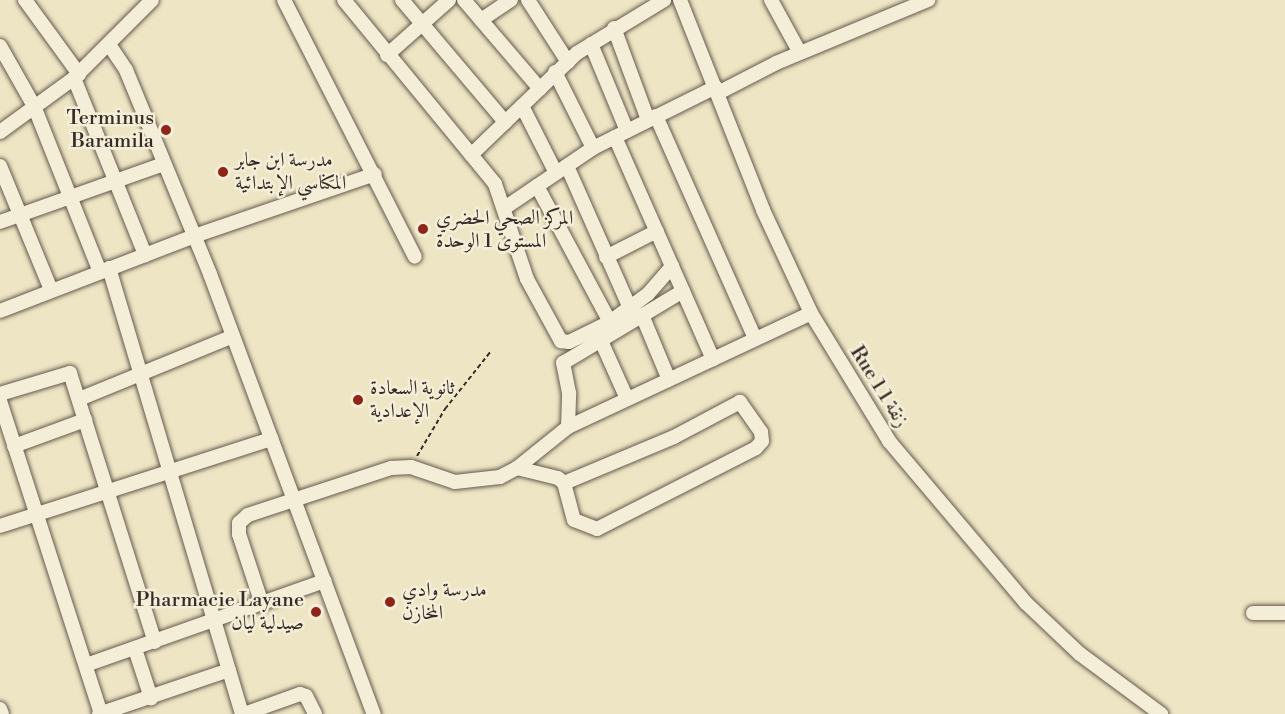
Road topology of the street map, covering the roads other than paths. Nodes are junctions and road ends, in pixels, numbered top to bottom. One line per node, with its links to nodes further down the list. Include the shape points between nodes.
1 (25, 0): 24 (street)
2 (152, 0): 19 (street)
3 (284, 0): 38 (street)
4 (344, 0): 21 (street)
5 (402, 0): 15 (street)
6 (449, 0): 15 (street)
7 (464, 0): 14 (street)
8 (511, 0): 14 (street)
9 (528, 0): 22 (street)
10 (664, 0): 16 (street)
11 (680, 0): 26 (street, Rue 1 زنقة 1)
12 (772, 0): 20 (street)
13 (928, 0): 20 (street)
14 (482, 20): 25 (street)
15 (423, 23): 21 (street); 30 (street)
16 (614, 27): 17 (street); 29 (street)
17 (591, 44): 22 (street); 32 (street)
18 (0, 46): 27 (street)
19 (110, 46): 24 (street); 35 (street, via 126,70)
20 (800, 53): 26 (street)
21 (387, 55): 34 (street)
22 (568, 62): 23 (street)
23 (555, 72): 25 (street); 33 (street)
24 (76, 76): 27 (street); 39 (street)
25 (540, 89): 28 (street)
26 (717, 90): 29 (street); 56 (street, Rue 1 زنقة 1, via 764,210)
27 (34, 106): 31 (street); 41 (street)
28 (522, 106): 30 (street); 37 (street)
29 (652, 118): 32 (street); 59 (street)
30 (505, 122): 34 (street)
31 (0, 132)
32 (621, 134): 33 (street); 45 (street)
33 (593, 148): 37 (street)
34 (471, 155): 42 (street, via 495,184)
35 (164, 164): 39 (street); 46 (street)
36 (0, 166): 43 (street)
37 (562, 169): 40 (street); 49 (street)
38 (375, 174): 46 (street); 48 (street)
39 (118, 181): 41 (street); 47 (street)
40 (537, 186): 42 (street); 57 (street)
41 (71, 197): 43 (street); 51 (street)
42 (506, 207): 57 (street, via 526,279 561,341 569,342)
43 (21, 215): 44 (street); 52 (street)
44 (0, 222)
45 (657, 231): 49 (street); 50 (street)
46 (194, 237): 47 (street); 58 (street)
47 (145, 255): 51 (street)
48 (415, 257)
49 (606, 257): 55 (street)
50 (672, 267): 53 (street); 55 (street)
51 (105, 270): 52 (street); 62 (street)
52 (51, 290): 54 (street)
53 (683, 291): 55 (street); 61 (street)
54 (0, 311)
55 (636, 311): 57 (street); 60 (street); 63 (street)
56 (811, 313): 59 (street); 95 (street, Rue 1 زنقة 1, via 889,441 1026,603 1080,654)
57 (610, 322)
58 (233, 336): 62 (street); 70 (street)
59 (755, 338): 61 (street)
60 (603, 343): 66 (street); 69 (street, via 572,355 563,363 569,393)
61 (713, 359): 63 (street)
62 (143, 374): 65 (street); 73 (street)
63 (669, 380): 66 (street)
64 (0, 394): 65 (street, via 70,373)
65 (79, 399): 68 (street)
66 (627, 399): 69 (street)
67 (0, 401): 71 (street)
68 (85, 420): 71 (street); 75 (street)
69 (568, 427): 72 (street)
70 (271, 439): 73 (street); 76 (street)
71 (14, 446): 77 (street)
72 (517, 468): 74 (street); 76 (street, via 486,481 455,482 411,467 391,468)
73 (172, 470): 75 (street); 83 (street)
74 (564, 483): 74 (street, via 574,520 597,529 756,448 762,441 761,432 740,402 674,437)
75 (107, 492): 77 (street); 84 (street)
76 (293, 502): 79 (street); 80 (street, via 248,515 239,523 239,534)
77 (36, 516): 78 (street); 86 (street)
78 (0, 526)
79 (325, 581): 80 (street); 94 (street)
80 (262, 604): 83 (street)
81 (1253, 613): 82 (street)
82 (1285, 613)
83 (215, 621): 84 (street); 87 (street)
84 (154, 642): 85 (street)
85 (135, 649): 86 (street); 88 (street)
86 (86, 664): 91 (street)
87 (229, 670): 88 (street); 92 (street)
88 (151, 698): 91 (street)
89 (0, 709): 90 (street)
90 (2, 714)
91 (100, 714)
92 (243, 714): 93 (street, via 300,694 306,696)
93 (315, 714)
94 (374, 714)
95 (1161, 714)

